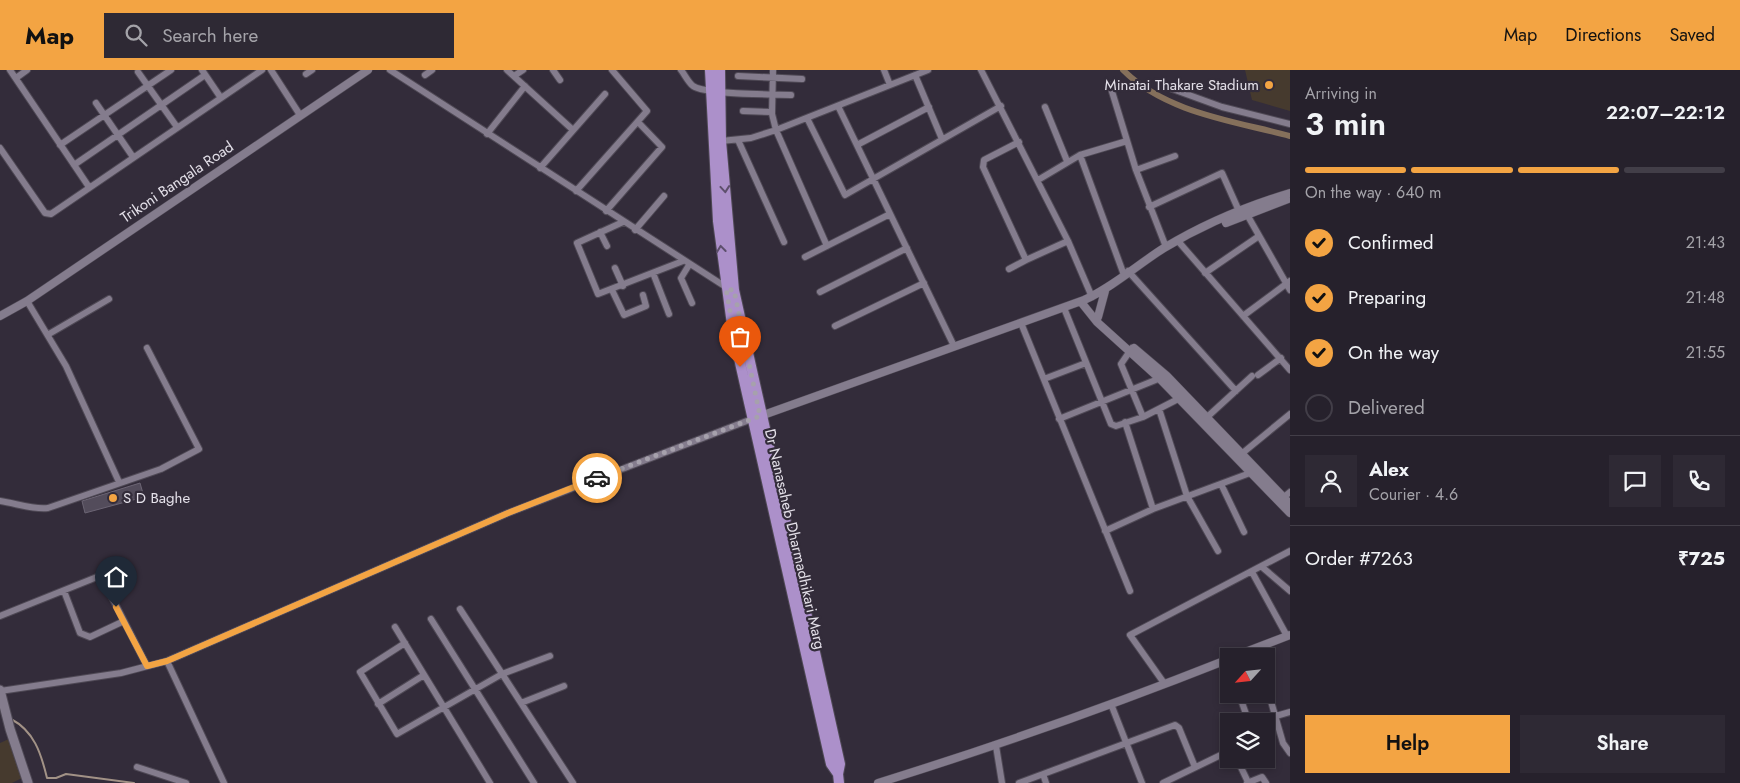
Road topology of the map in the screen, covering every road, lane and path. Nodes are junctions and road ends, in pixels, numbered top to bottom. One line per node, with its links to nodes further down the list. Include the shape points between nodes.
1 (10, 70): 26 (street)
2 (26, 70): 26 (street)
3 (172, 70): 32 (street)
4 (262, 70): 39 (street)
5 (271, 70): 49 (street)
6 (368, 70): 49 (street, Trikoni Bangala Road)
7 (390, 70): 56 (street)
8 (432, 70): 22 (street)
9 (508, 70): 24 (street)
10 (523, 70): 24 (street)
11 (553, 70): 29 (street)
12 (612, 70): 51 (street, via 646,108)
13 (681, 70): 35 (street, via 692,86)
14 (710, 70): 35 (main road, Dr Nanasaheb Dharmadhikari Marg)
15 (720, 70): 35 (main road, Dr Nanasaheb Dharmadhikari Marg)
16 (773, 70): 27 (street)
17 (884, 70): 30 (street)
18 (928, 70): 23 (street)
19 (981, 70): 43 (street)
20 (138, 72): 32 (street)
21 (203, 72): 39 (street); 41 (street)
22 (425, 75)
23 (915, 75): 30 (street); 45 (street)
24 (514, 76): 33 (street)
25 (738, 76): 27 (street)
26 (16, 78): 63 (street)
27 (773, 78): 28 (street); 37 (street)
28 (802, 79)
29 (560, 80)
30 (890, 85): 42 (street)
31 (1110, 85): 61 (street)
32 (148, 86): 41 (street); 48 (street)
33 (525, 86): 54 (street); 56 (street)
34 (1167, 87): 52 (street, via 1222,107)
35 (715, 91): 37 (street); 60 (main road, Dr Nanasaheb Dharmadhikari Marg)
36 (605, 94): 54 (street)
37 (772, 94): 38 (street); 47 (street)
38 (791, 95)
39 (221, 98): 53 (street)
40 (96, 103): 48 (street)
41 (161, 105): 53 (street); 57 (street)
42 (838, 106): 50 (street); 64 (street)
43 (1000, 106): 58 (street); 62 (street)
44 (1044, 106): 69 (street)
45 (929, 107): 58 (street); 64 (street)
46 (744, 111): 47 (street)
47 (772, 112): 55 (street)
48 (104, 115): 57 (street); 63 (street)
49 (300, 115): 113 (street, Trikoni Bangala Road)
50 (807, 118): 55 (street); 73 (street, via 845,195)
51 (638, 122): 76 (street); 81 (street, via 662,147)
52 (1290, 124)
53 (177, 127): 68 (street)
54 (573, 130): 71 (street)
55 (776, 130): 59 (street); 92 (street)
56 (488, 134): 71 (street)
57 (118, 135): 68 (street); 70 (street)
58 (942, 139): 73 (street)
59 (738, 140): 60 (street); 90 (street)
60 (717, 141): 106 (main road, Dr Nanasaheb Dharmadhikari Marg)
61 (1127, 141): 66 (street); 72 (street)
62 (1019, 142): 74 (street); 96 (street, via 984,160 983,167)
63 (60, 145): 70 (street)
64 (857, 145): 73 (street)
65 (0, 148): 75 (street, via 48,214)
66 (1080, 155): 69 (street); 100 (street)
67 (1175, 156): 72 (street)
68 (133, 157): 75 (street)
69 (1067, 161): 74 (street)
70 (74, 165): 75 (street)
71 (540, 168): 76 (street)
72 (1136, 170): 80 (street)
73 (873, 178): 83 (street)
74 (1038, 180): 88 (street)
75 (89, 187)
76 (576, 191): 81 (street)
77 (1290, 193): 82 (street)
78 (664, 196): 85 (street)
79 (1290, 198): 82 (street)
80 (1148, 207): 82 (street, via 1222,173); 93 (street)
81 (606, 211): 84 (street)
82 (1244, 212): 87 (street); 89 (street)
83 (890, 214): 92 (street); 94 (street)
84 (623, 222): 85 (street); 86 (street)
85 (635, 230): 97 (street)
86 (600, 232): 91 (street); 107 (street, via 577,244 597,293 601,295)
87 (1259, 236): 101 (street); 103 (street)
88 (1068, 241): 96 (street); 114 (street)
89 (1178, 241): 93 (street); 101 (street)
90 (784, 242)
91 (606, 246)
92 (828, 246): 95 (street)
93 (1166, 247): 100 (street)
94 (907, 248): 104 (street); 110 (street)
95 (805, 258)
96 (1026, 260): 99 (street)
97 (686, 263): 102 (street); 106 (street); 115 (street, via 681,278)
98 (615, 268): 105 (street)
99 (1009, 269)
100 (1126, 273): 109 (street); 133 (street)
101 (1205, 273): 119 (street)
102 (653, 274): 105 (street); 117 (street)
103 (1288, 282): 108 (street); 119 (street)
104 (924, 283): 122 (street); 124 (street)
105 (623, 286): 107 (street)
106 (730, 289): 138 (main road, Dr Nanasaheb Dharmadhikari Marg, via 732,332)
107 (612, 290): 111 (street, via 624,315 646,306)
108 (1290, 290)
109 (1105, 291): 114 (street); 120 (street)
110 (820, 292)
111 (643, 295)
112 (110, 299): 123 (street)
113 (27, 300): 118 (street, Trikoni Bangala Road); 123 (street)
114 (1085, 300): 116 (street); 120 (street); 126 (street, via 1098,322)
115 (692, 303)
116 (1064, 308): 121 (street); 128 (street)
117 (669, 314)
118 (0, 316)
119 (1243, 316): 127 (street)
120 (1098, 317): 126 (street)
121 (1020, 323): 124 (street); 131 (street)
122 (835, 326)
123 (49, 334): 145 (street)
124 (954, 346): 138 (street)
125 (148, 348): 145 (street, via 199,448 162,469)
126 (1131, 349): 130 (street); 132 (street, via 1121,364)
127 (1280, 358): 129 (street); 133 (street)
128 (1086, 363): 131 (street); 135 (street)
129 (1290, 370)
130 (1164, 377): 132 (street); 134 (street)
131 (1044, 379): 140 (street)
132 (1132, 390): 135 (street); 139 (street)
133 (1236, 391): 141 (street)
134 (1183, 397): 136 (street); 141 (street)
135 (1102, 402): 140 (street); 142 (street, via 1111,424 1116,426)
136 (1159, 409): 139 (street); 148 (street)
137 (1290, 414): 143 (street)
138 (756, 417): 171 (street, via 508,513); 195 (main road, Dr Nanasaheb Dharmadhikari Marg, via 831,764)
139 (1143, 417): 142 (street)
140 (1059, 419): 153 (street)
141 (1204, 420): 143 (street)
142 (1125, 422): 151 (street)
143 (1239, 457): 144 (street); 147 (street)
144 (1250, 473): 146 (street); 152 (street)
145 (119, 482): 149 (street, via 37,510)
146 (1221, 484): 148 (street); 154 (street)
147 (1287, 495): 150 (street)
148 (1187, 496): 151 (street); 155 (street)
149 (0, 500)
150 (1290, 504)
151 (1153, 509): 153 (street)
152 (1290, 512)
153 (1105, 531): 160 (street)
154 (1244, 532)
155 (1218, 551)
156 (1290, 551): 157 (street)
157 (1262, 566): 158 (street); 161 (street)
158 (1252, 572): 167 (street); 176 (street, via 1130,635)
159 (64, 591): 163 (street); 165 (street, via 97,577 102,578); 165 (street, via 80,633 86,637)
160 (1130, 591)
161 (1290, 591)
162 (460, 609): 174 (street)
163 (0, 616)
164 (430, 619): 178 (street)
165 (124, 621): 173 (street)
166 (395, 627): 168 (street)
167 (1289, 636): 169 (street)
168 (405, 643): 175 (street); 182 (street, via 360,671)
169 (1257, 648)
170 (550, 656): 174 (street)
171 (167, 661): 173 (street); 198 (street)
172 (1220, 665): 176 (street)
173 (147, 666): 179 (street, via 121,673)
174 (502, 674): 178 (street); 180 (street)
175 (424, 675): 182 (street); 184 (street)
176 (1164, 683): 183 (street)
177 (564, 686): 180 (street)
178 (475, 689): 184 (street); 200 (street)
179 (0, 690): 196 (main road)
180 (521, 703): 201 (street)
181 (1272, 703): 186 (street)
182 (378, 704): 184 (street, via 397,734)
183 (1111, 704): 187 (street); 188 (street)
184 (444, 708): 199 (street)
185 (1290, 712): 186 (street)
186 (1276, 716): 189 (street, via 1283,743)
187 (1126, 743): 192 (street, via 1175,725); 194 (street); 206 (street)
188 (996, 746): 202 (street); 203 (street)
189 (1290, 753)
190 (1220, 756): 192 (street)
191 (137, 767): 197 (street)
192 (1195, 768): 207 (street)
193 (1241, 768): 208 (street)
194 (1042, 774): 204 (street); 205 (street)
195 (838, 779)
196 (28, 783)
197 (186, 783)
198 (224, 783)
199 (490, 783)
200 (534, 783)
201 (573, 783)
202 (878, 783)
203 (1002, 783)
204 (1019, 783)
205 (1046, 783)
206 (1142, 783)
207 (1164, 783)
208 (1248, 783): 209 (street, via 1262,777)
209 (1266, 783)

